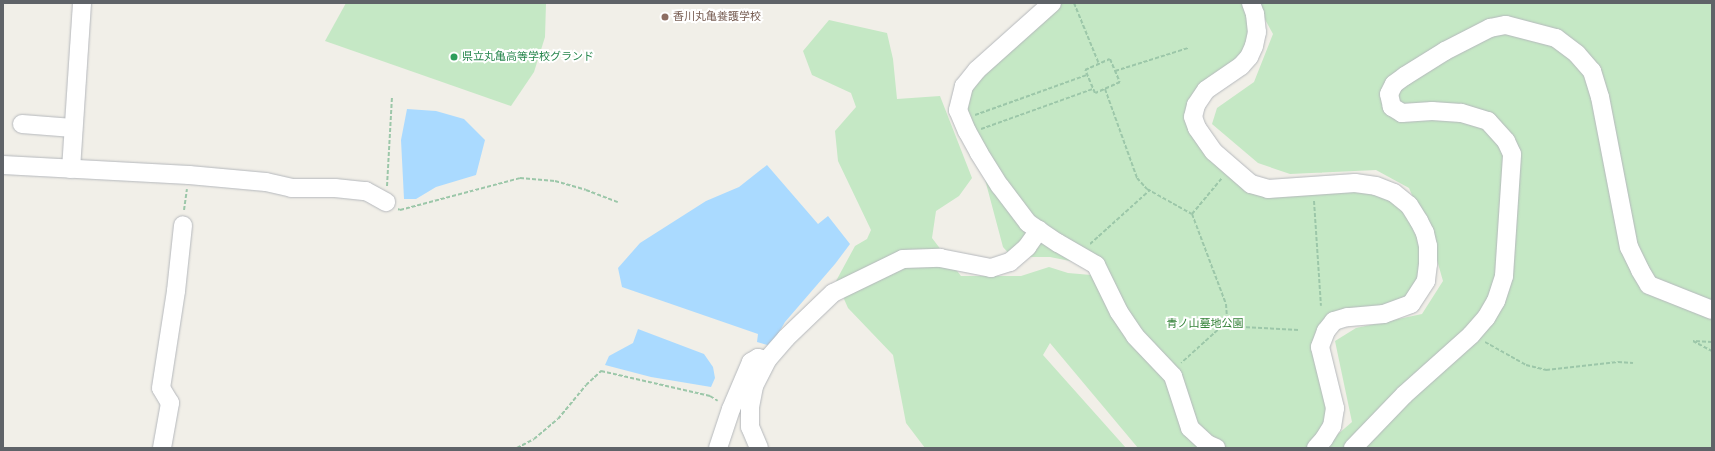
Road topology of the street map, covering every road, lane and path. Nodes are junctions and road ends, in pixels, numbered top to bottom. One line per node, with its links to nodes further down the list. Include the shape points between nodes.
1 (82, 3): 14 (street)
2 (1052, 3): 13 (street, via 977,70 964,86 958,110)
3 (1074, 3): 6 (path)
4 (1251, 3): 16 (street, via 1257,32 1249,57 1241,66 1206,90 1196,105 1193,117 1197,128 1214,152)
5 (1188, 48): 7 (path)
6 (1098, 64): 7 (path, via 1110,59); 8 (path, via 1085,70)
7 (1115, 71): 10 (path, via 1120,82)
8 (1087, 75): 9 (path); 13 (path)
9 (1093, 89): 10 (path, via 1095,93); 13 (path)
10 (1105, 89): 20 (path, via 1137,178)
11 (392, 97): 21 (path)
12 (22, 124): 14 (street)
13 (965, 126): 25 (street, via 1000,186 1028,223)
14 (73, 128): 17 (street)
15 (3, 165): 17 (street)
16 (1231, 167): 19 (street, via 1251,184 1268,190); 23 (path)
17 (70, 169): 18 (street)
18 (188, 175): 21 (street, via 266,182 291,188 366,191); 24 (path)
19 (1313, 186): 27 (path); 43 (street, via 1355,183 1376,186 1394,193 1409,205 1425,233 1428,246 1426,281 1411,304 1384,314 1347,317 1334,321 1326,331 1320,347 1335,408 1332,426)
20 (1150, 190): 23 (path); 26 (path)
21 (386, 202): 22 (path, via 400,210 520,178 555,181)
22 (618, 202)
23 (1192, 214): 29 (path, via 1226,304 1227,319)
24 (183, 225): 38 (street, via 161,388 170,403)
25 (1039, 230): 26 (street); 34 (street, via 1027,247 1010,262 990,268 940,258 903,259 833,293)
26 (1078, 255): 36 (street, via 1096,265 1119,312 1135,336)
27 (1321, 306)
28 (1712, 310): 31 (street, via 1649,285 1640,270 1629,246 1600,97 1592,71 1577,54 1556,38 1506,25 1490,28 1445,51 1394,84 1389,94 1392,107 1402,113 1461,112 1488,121 1506,141 1512,154 1504,276 1496,301 1486,318)
29 (1222, 326): 30 (path); 36 (path)
30 (1299, 330)
31 (1471, 335): 35 (path, via 1526,365 1546,370); 44 (street, via 1404,396)
32 (1712, 342): 33 (path, via 1693,341)
33 (1712, 351)
34 (767, 360): 37 (street, via 758,358 751,362); 41 (street, via 754,386 750,407 750,427)
35 (1633, 362)
36 (1170, 373): 42 (street, via 1190,428)
37 (731, 409): 39 (path, via 710,396 602,371 586,385 558,419); 40 (street)
38 (162, 448)
39 (517, 448)
40 (718, 448)
41 (760, 448)
42 (1216, 448)
43 (1316, 448)
44 (1353, 448)

